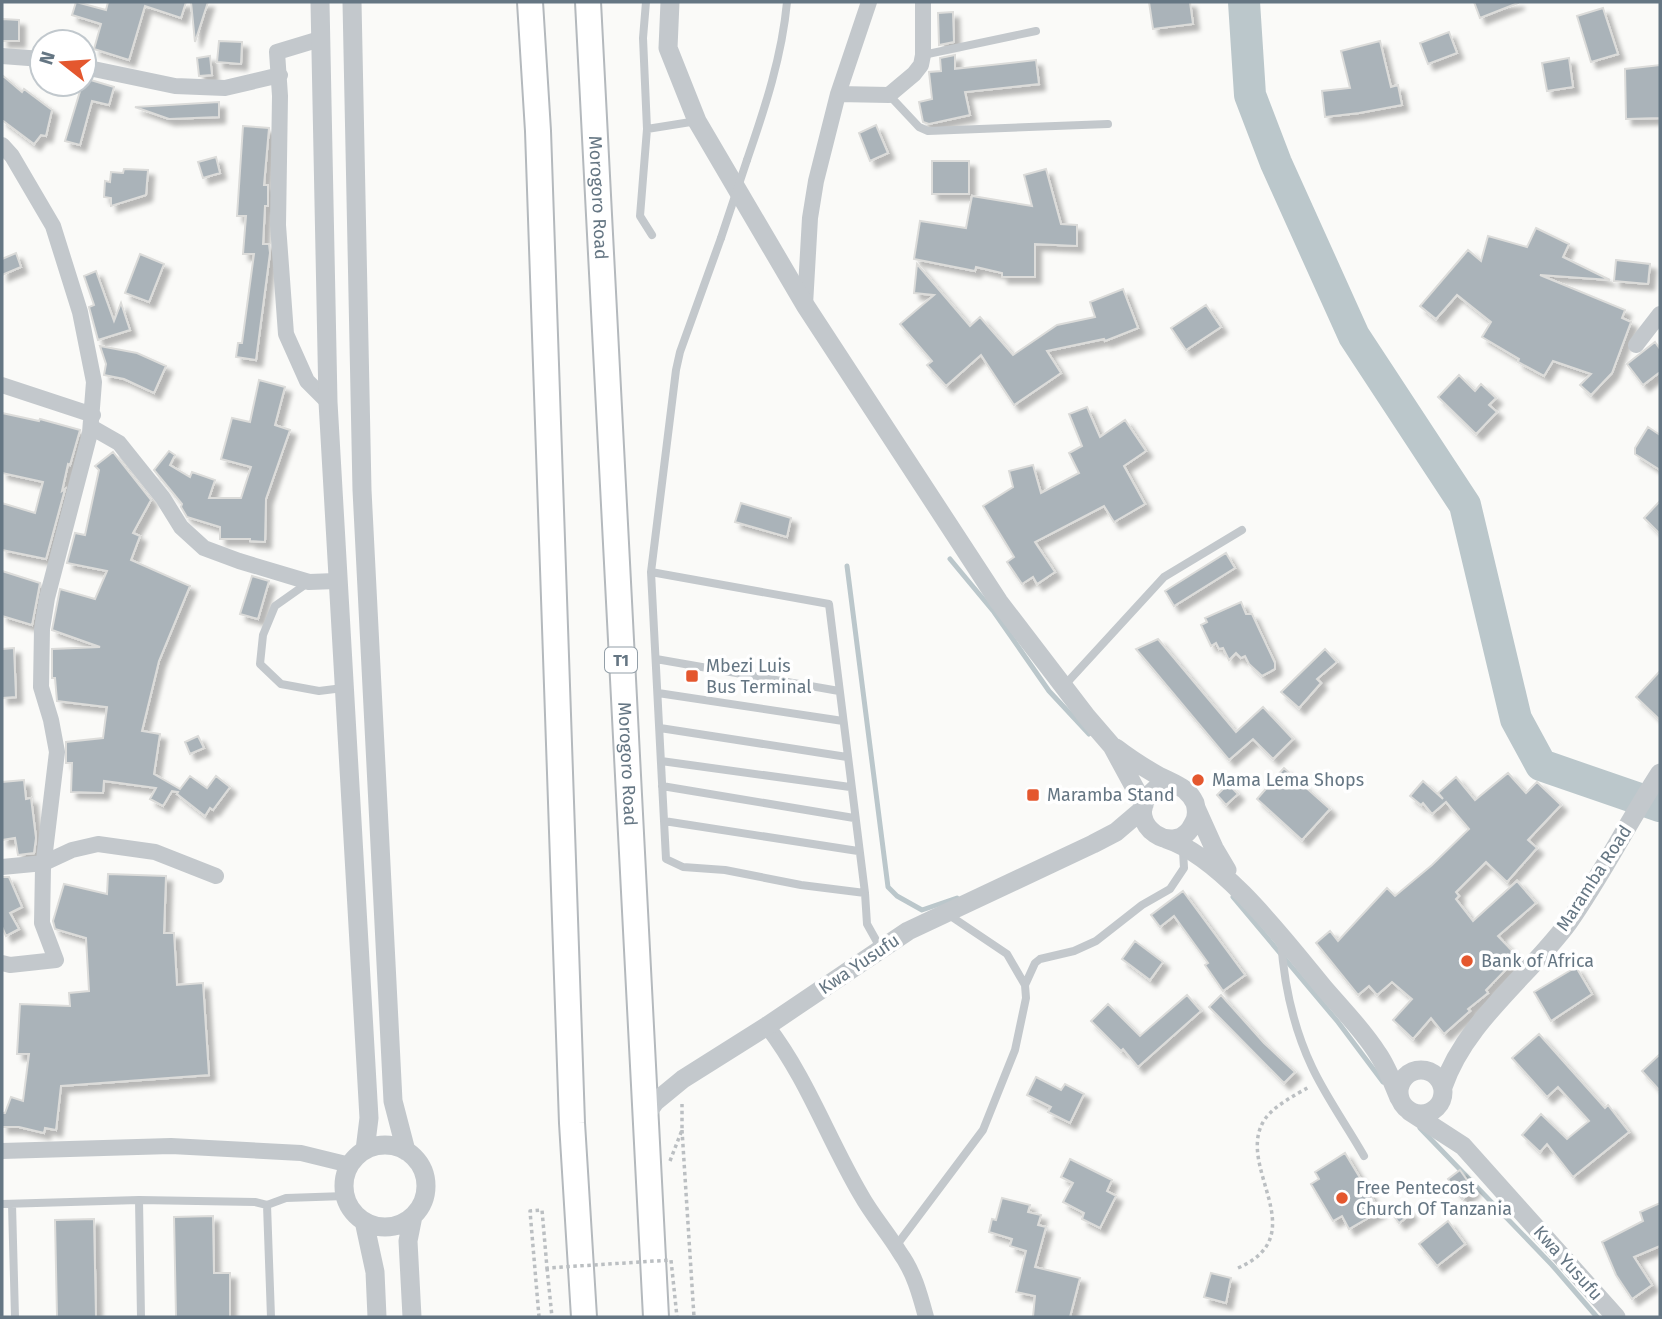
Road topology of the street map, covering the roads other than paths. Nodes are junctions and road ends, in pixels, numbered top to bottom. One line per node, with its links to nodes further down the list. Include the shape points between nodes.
1 (320, 2): 11 (street)
2 (352, 2): 75 (street, via 362,490 393,1101)
3 (530, 2): 91 (highway, via 572,1123)
4 (588, 2): 71 (highway, Morogoro Road / T1)
5 (646, 2): 21 (lane)
6 (670, 2): 19 (street, via 668,48)
7 (787, 2): 31 (lane, bridge, via 771,83 680,352)
8 (869, 2): 17 (street)
9 (923, 2): 12 (street)
10 (1036, 31): 12 (lane)
11 (320, 39): 16 (street, via 277,52); 28 (street)
12 (923, 55): 18 (street, via 914,74)
13 (2, 56): 14 (street)
14 (28, 58)
15 (98, 70): 16 (street, via 225,88)
16 (280, 75): 28 (street, via 278,225 286,334 307,381)
17 (838, 94): 18 (street); 24 (street, via 812,205)
18 (889, 94): 20 (lane, via 928,131)
19 (697, 121): 21 (lane); 24 (street)
20 (1108, 124)
21 (647, 129): 23 (lane, via 640,216)
22 (2, 145): 29 (street, via 52,226 61,250 94,382)
23 (652, 235)
24 (805, 305): 35 (street, via 999,602)
25 (1660, 314): 26 (street)
26 (1636, 345)
27 (2, 386): 29 (street)
28 (328, 402): 32 (street)
29 (92, 421): 33 (street, via 119,443 193,540 239,561); 55 (street, via 42,629 41,687 57,752)
30 (1242, 530): 35 (lane, via 1164,577)
31 (651, 572): 34 (lane); 37 (lane, via 829,604)
32 (336, 581): 33 (street); 36 (street)
33 (309, 582): 36 (lane, via 275,606 263,635 260,664 281,684 319,691)
34 (656, 659): 37 (lane); 38 (lane)
35 (1063, 687): 41 (street)
36 (343, 688): 73 (street, via 369,1118)
37 (839, 691): 39 (lane)
38 (657, 693): 39 (lane); 40 (lane)
39 (843, 721): 42 (lane)
40 (660, 728): 42 (lane); 43 (lane)
41 (1112, 746): 47 (street); 48 (street)
42 (847, 757): 46 (lane)
43 (661, 761): 45 (lane); 46 (lane)
44 (1660, 773): 67 (street, Maramba Road, via 1567,924)
45 (662, 786): 50 (lane); 51 (lane)
46 (850, 787): 50 (lane)
47 (1180, 787): 48 (street, via 1159,788); 49 (street)
48 (1143, 807): 52 (street, via 1146,827); 53 (street, Kwa Yusufu, via 1116,832)
49 (1196, 808): 52 (street, via 1186,834); 58 (street)
50 (854, 818): 54 (lane)
51 (664, 821): 54 (lane); 59 (lane, via 666,859 683,867)
52 (1169, 840): 53 (street, Kwa Yusufu, via 1128,834); 58 (street, via 1208,862); 64 (lane, via 1184,869 1170,889 1096,941 1035,962)
53 (1093, 844): 60 (street, Kwa Yusufu)
54 (859, 851): 59 (lane)
55 (44, 863): 56 (street); 57 (street, via 98,844 155,852); 63 (street, via 42,923 56,960)
56 (2, 867)
57 (215, 876)
58 (1240, 892): 61 (street)
59 (865, 893): 62 (lane, via 867,924)
60 (947, 913): 62 (street, Kwa Yusufu); 64 (lane, via 1007,954)
61 (1280, 935): 66 (street); 76 (lane, via 1296,1023 1311,1067)
62 (881, 950): 65 (street, Kwa Yusufu)
63 (2, 963)
64 (1025, 985): 85 (lane, via 1015,1050 983,1130)
65 (767, 1026): 71 (street, Kwa Yusufu, via 683,1079); 85 (street, via 805,1083 861,1196)
66 (1371, 1044): 68 (street); 70 (street)
67 (1462, 1046): 68 (street, Maramba Road); 69 (street, Maramba Road)
68 (1420, 1070): 69 (street, via 1433,1073); 70 (street, via 1402,1081)
69 (1443, 1091): 70 (street, via 1440,1104 1426,1114); 72 (street, Kwa Yusufu, via 1449,1118)
70 (1404, 1104): 72 (street, Kwa Yusufu)
71 (645, 1116): 92 (highway, Morogoro Road / T1)
72 (1463, 1146): 94 (street, Kwa Yusufu)
73 (365, 1150): 75 (street, via 386,1145); 77 (street)
74 (2, 1151): 77 (street, via 171,1146 301,1153)
75 (406, 1151): 83 (street, via 424,1176 424,1197)
76 (1364, 1156)
77 (350, 1165): 78 (street, via 345,1174)
78 (345, 1196): 82 (lane, via 286,1198); 84 (street)
79 (139, 1200): 81 (lane); 82 (lane); 87 (lane)
80 (2, 1204): 81 (lane)
81 (12, 1204): 86 (lane)
82 (267, 1205): 88 (lane)
83 (413, 1216): 84 (street, via 384,1227); 90 (street, via 408,1241)
84 (364, 1221): 89 (street, via 375,1272)
85 (896, 1247): 93 (street, via 918,1286)
86 (15, 1317)
87 (141, 1317)
88 (271, 1317)
89 (377, 1317)
90 (412, 1317)
91 (584, 1317)
92 (656, 1317)
93 (926, 1317)
94 (1616, 1317)

